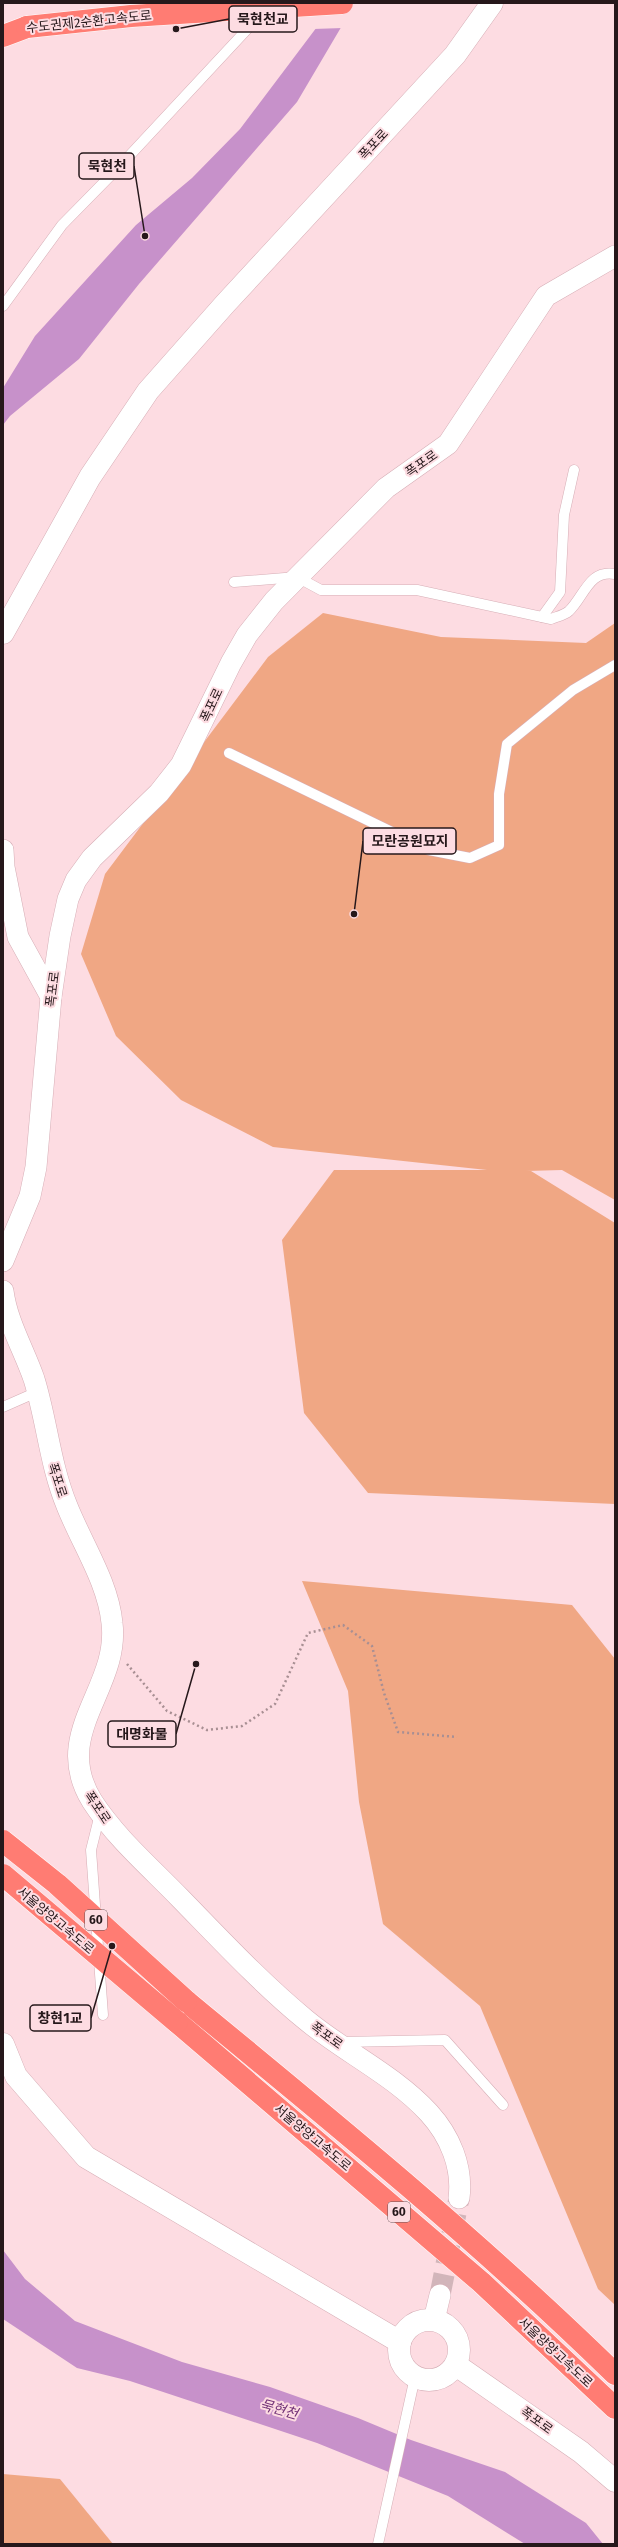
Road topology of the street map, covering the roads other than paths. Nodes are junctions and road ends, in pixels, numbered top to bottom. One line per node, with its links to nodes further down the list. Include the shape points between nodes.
1 (271, 3): 8 (lane, via 62,225)
2 (342, 3): 4 (highway, 수도권제2순환고속도로, bridge, via 130,16)
3 (492, 3): 14 (main road, 폭포로, via 456,55 225,304 148,391 90,477)
4 (27, 27): 5 (highway, 수도권제2순환고속도로); 6 (highway)
5 (3, 30)
6 (3, 36)
7 (615, 256): 11 (street, 폭포로, via 546,296 448,444 386,488)
8 (3, 306)
9 (574, 470): 13 (lane, via 564,515 560,592)
10 (615, 574): 13 (lane, via 607,572 587,583 568,612 551,619)
11 (297, 577): 12 (lane); 13 (lane, via 322,590 417,590); 18 (street, 폭포로, via 247,635 230,663 182,765 159,793 92,858 76,880 68,899 60,936)
12 (234, 582)
13 (542, 617)
14 (3, 633)
15 (615, 665): 16 (lane, via 573,690 508,744 499,794 499,845 470,858 429,850)
16 (229, 753)
17 (3, 850): 18 (street, via 18,937)
18 (51, 997): 19 (street, 폭포로, via 36,1167 28,1203)
19 (3, 1261)
20 (3, 1291): 21 (street, 폭포로)
21 (37, 1392): 22 (lane); 23 (street, 폭포로, via 49,1451 66,1505 110,1608 113,1647 108,1667 81,1730 78,1747 80,1775)
22 (3, 1407)
23 (100, 1812): 28 (lane, via 91,1850); 29 (street, 폭포로, via 132,1850 248,1967 307,2021)
24 (3, 1836): 27 (highway, bridge)
25 (3, 1841): 27 (highway, 서울양양고속도로 / 60, bridge)
26 (3, 1875): 39 (highway, 서울양양고속도로 / 60, bridge, via 481,2282)
27 (57, 1884): 37 (highway, 서울양양고속도로 / 60, bridge, via 186,2001 355,2140 459,2230 563,2323)
28 (102, 2015)
29 (336, 2042): 31 (lane, via 445,2040); 32 (street, 폭포로, via 391,2080 429,2113 452,2149 458,2165 461,2182)
30 (3, 2044): 35 (main road, via 16,2076 86,2157)
31 (503, 2105)
32 (459, 2198)
33 (440, 2295): 34 (street)
34 (434, 2320): 35 (main road, via 427,2319 412,2325 404,2332); 36 (main road, via 445,2323 454,2332 460,2348)
35 (400, 2342): 38 (main road, via 402,2364)
36 (456, 2365): 38 (main road, via 449,2373 438,2379); 40 (main road, 폭포로, via 581,2452)
37 (615, 2374)
38 (414, 2383): 41 (lane)
39 (615, 2408)
40 (615, 2481)
41 (378, 2544)

